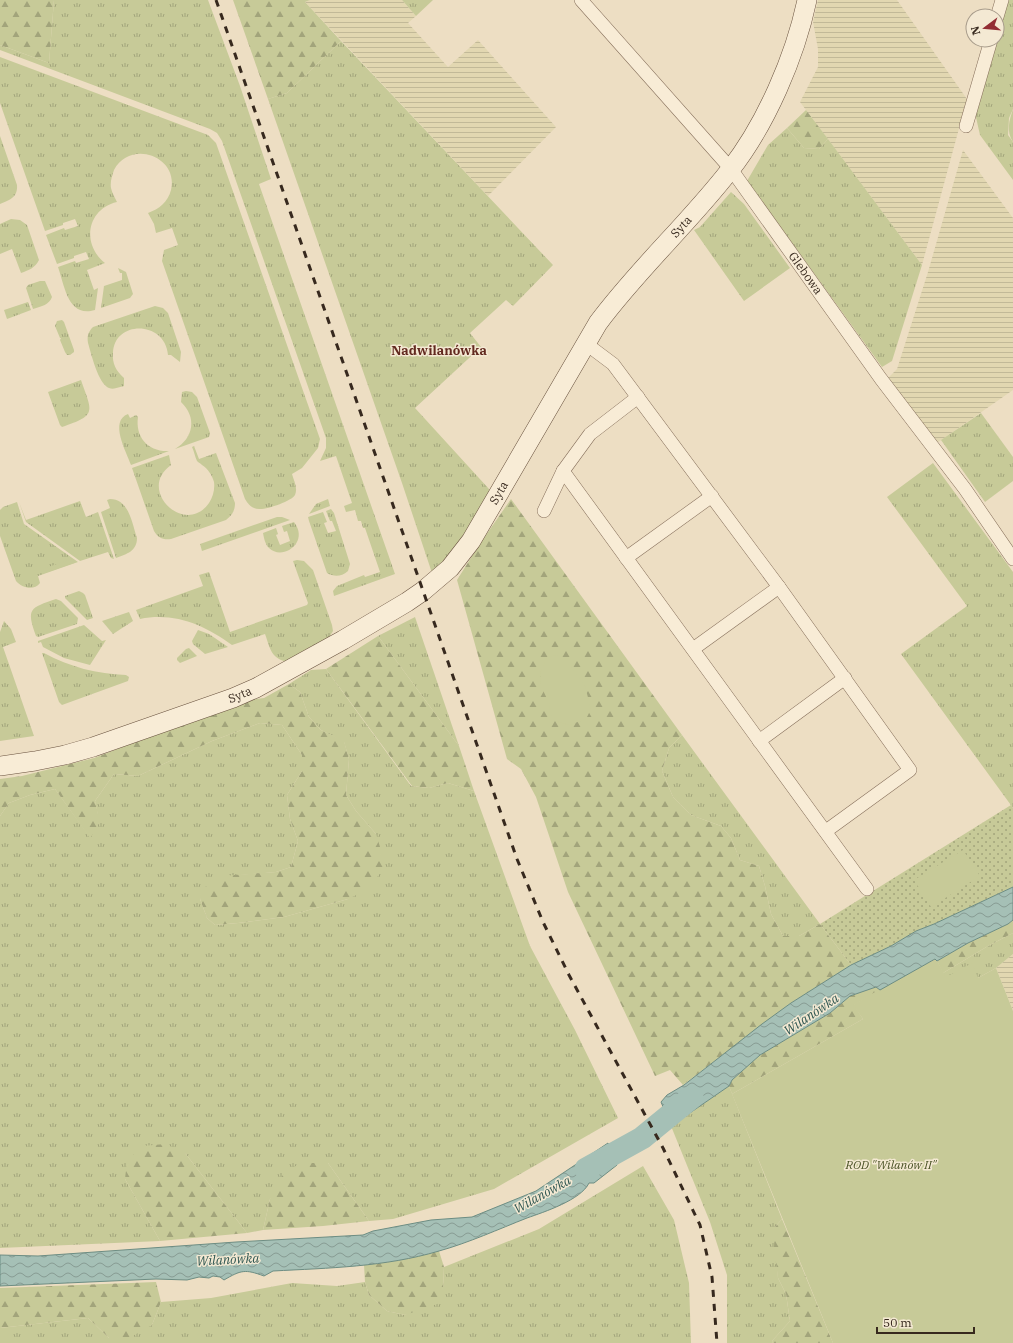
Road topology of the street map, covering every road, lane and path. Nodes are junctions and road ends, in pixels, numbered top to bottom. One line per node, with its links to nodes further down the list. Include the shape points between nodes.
1 (581, 0): 5 (street, Glebowa)
2 (807, 0): 5 (street, Syta, via 794,49 783,76 744,151)
3 (989, 48): 4 (street)
4 (966, 126)
5 (731, 169): 6 (street, Syta, via 617,298); 12 (street, Glebowa, via 881,379 965,489)
6 (585, 343): 7 (street, via 613,364); 17 (street, Syta, via 472,541 450,568 423,591 278,676 233,698 79,751)
7 (638, 397): 8 (street, via 590,434); 9 (street)
8 (563, 472): 10 (street); 11 (street)
9 (712, 496): 11 (street); 13 (street)
10 (544, 511)
11 (626, 558): 14 (street)
12 (1013, 559)
13 (779, 586): 14 (street); 15 (street)
14 (693, 649): 16 (street)
15 (845, 678): 16 (street); 18 (street, via 910,770)
16 (759, 741): 18 (street)
17 (0, 766)
18 (826, 831): 19 (street)
19 (868, 889)

